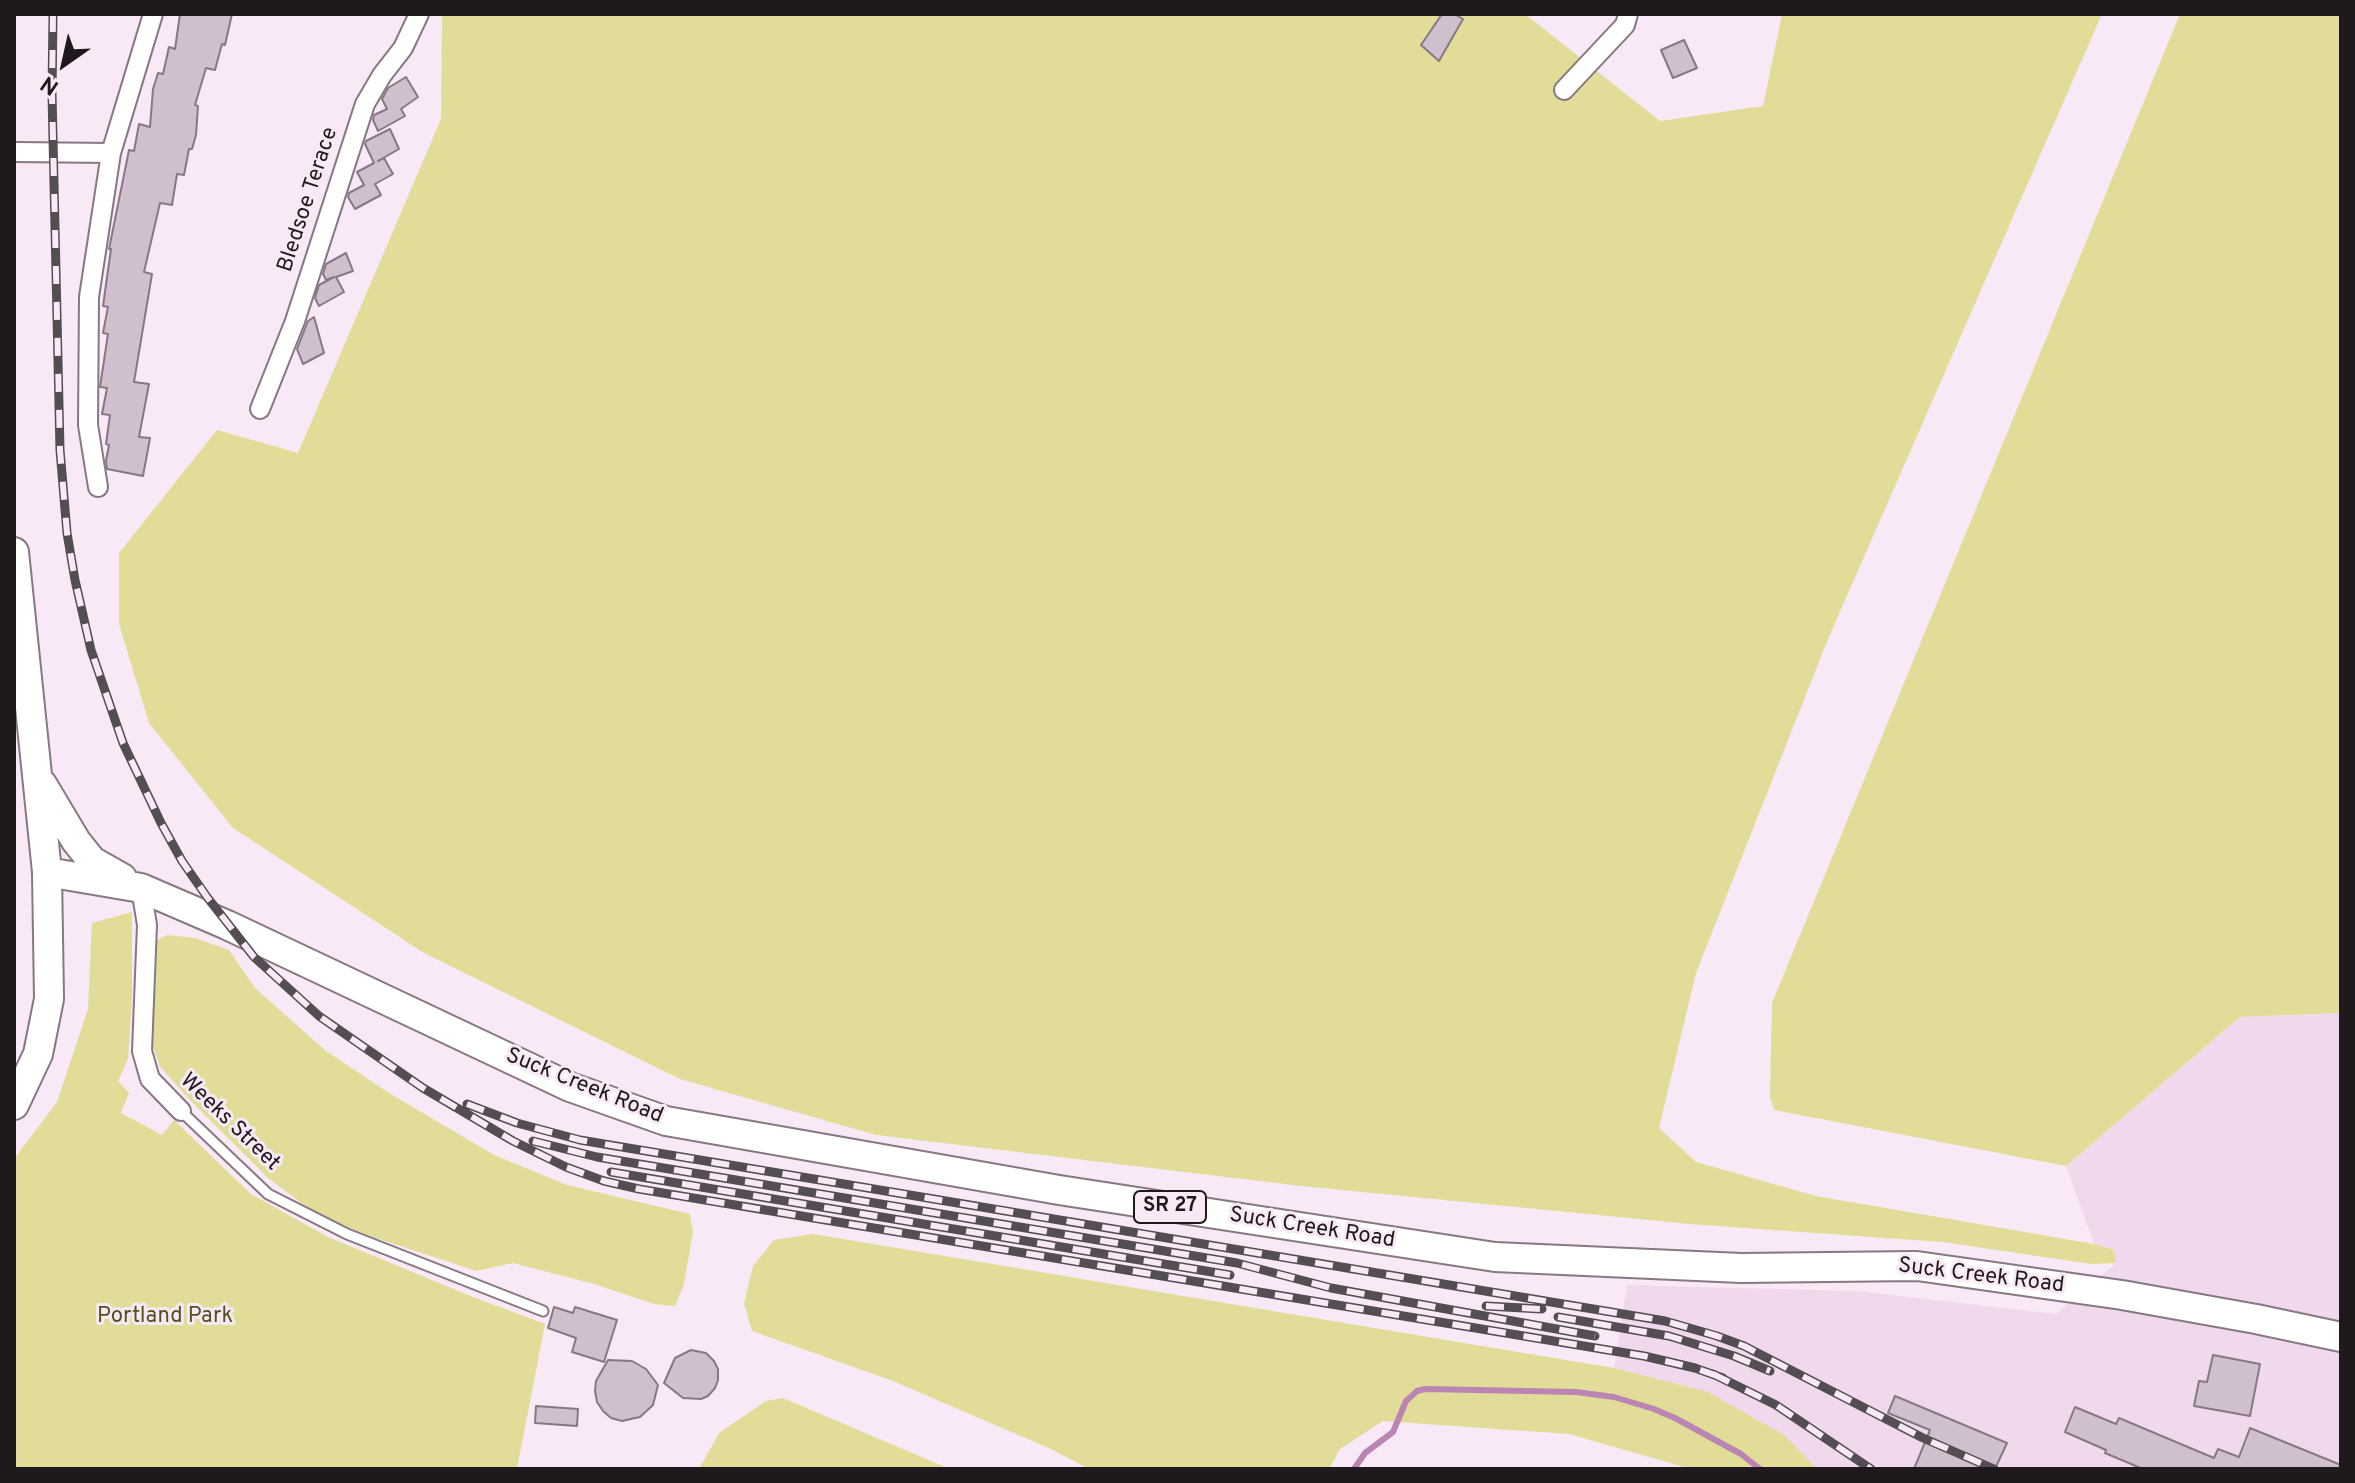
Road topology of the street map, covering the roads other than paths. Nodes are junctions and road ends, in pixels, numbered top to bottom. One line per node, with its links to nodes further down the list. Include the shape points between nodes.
1 (153, 14): 6 (street)
2 (419, 14): 7 (street, Bledsoe Terace, via 365,104 295,321)
3 (1628, 14): 4 (street, via 1625,25)
4 (1564, 90)
5 (14, 152): 6 (street)
6 (111, 153): 8 (street, via 89,297 88,425)
7 (260, 409)
8 (98, 487)
9 (14, 552): 10 (main road)
10 (37, 775): 11 (main road); 12 (main road, via 92,861)
11 (47, 872): 12 (main road, Suck Creek Road / SR 27); 13 (main road, via 49,999 38,1054)
12 (141, 888): 14 (street, Weeks Street, via 147,925 142,1051 150,1079); 16 (main road, Suck Creek Road / SR 27, via 570,1087 666,1121 1059,1190 1495,1257 1741,1268 1917,1266 2122,1295)
13 (14, 1105)
14 (181, 1111): 15 (lane, Weeks Street, via 268,1194 347,1234)
15 (543, 1311)
16 (2341, 1337)

